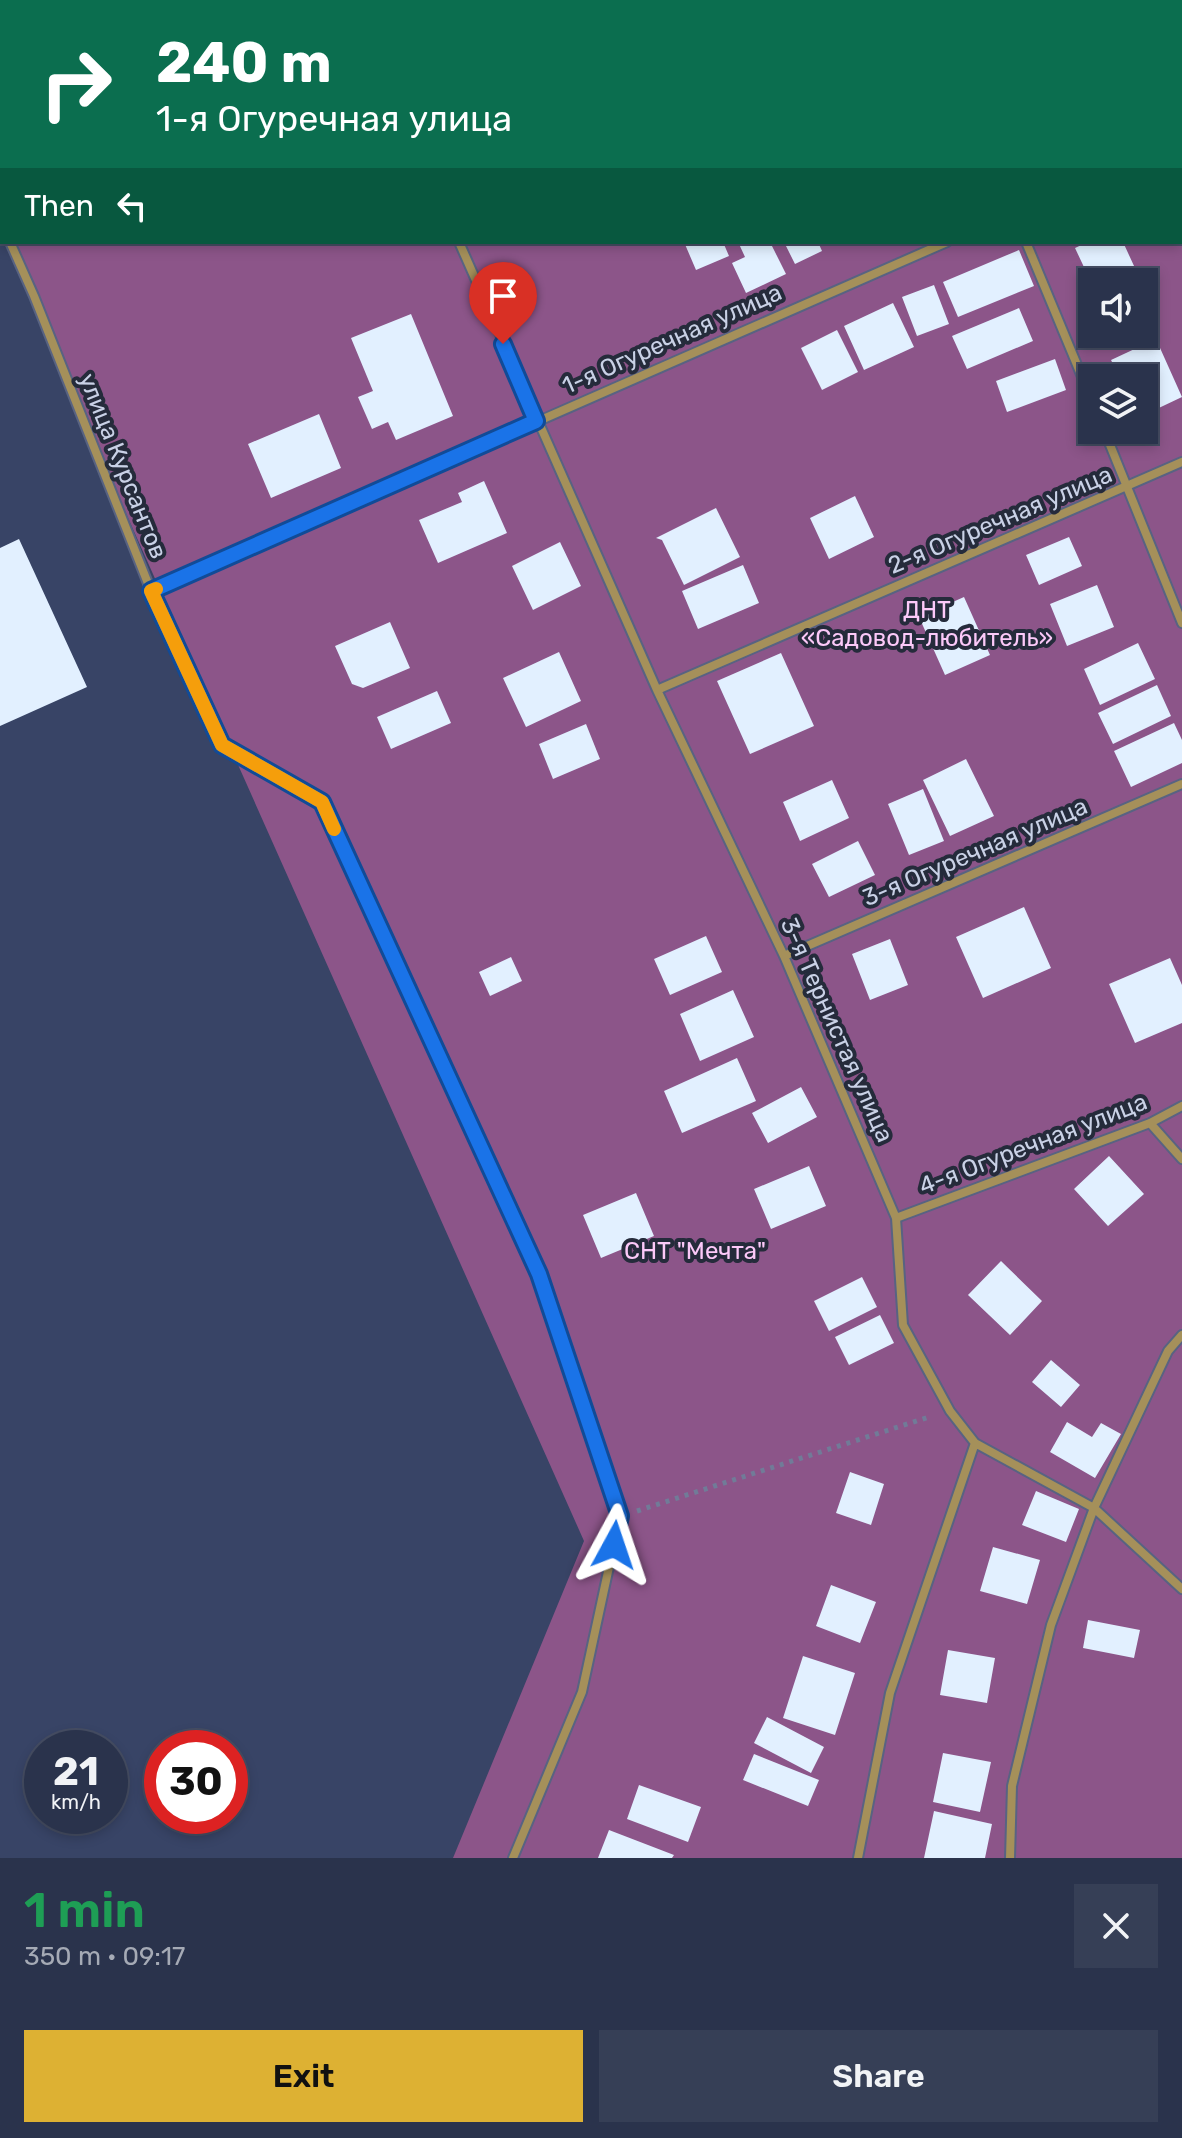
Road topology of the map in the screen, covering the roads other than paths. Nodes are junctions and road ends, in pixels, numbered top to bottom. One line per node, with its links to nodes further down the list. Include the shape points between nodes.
1 (11, 244): 10 (street, улица Курсантов)
2 (460, 244): 6 (street, 3-я Тернистая улица)
3 (942, 244): 6 (street, 1-я Огуречная улица)
4 (1027, 244): 5 (street)
5 (1078, 367)
6 (536, 421): 10 (street, 1-я Огуречная улица); 12 (street, 3-я Тернистая улица)
7 (1110, 444): 9 (street)
8 (1182, 462): 9 (street, 2-я Огуречная улица)
9 (1127, 486): 11 (street); 12 (street, 2-я Огуречная улица)
10 (151, 591): 23 (street, улица Курсантов, via 222,745 322,802 539,1274 620,1516 582,1692)
11 (1182, 623)
12 (657, 690): 14 (street, 3-я Тернистая улица)
13 (1182, 784): 14 (street, 3-я Огуречная улица)
14 (784, 956): 18 (street, 3-я Тернистая улица)
15 (1182, 1106): 16 (street, 4-я Огуречная улица)
16 (1150, 1123): 17 (street); 18 (street, 4-я Огуречная улица)
17 (1182, 1159)
18 (896, 1218): 20 (street, 3-я Тернистая улица, via 903,1325 950,1411)
19 (1182, 1335): 21 (street, via 1168,1351)
20 (975, 1443): 21 (street); 24 (street, via 890,1693)
21 (1094, 1508): 22 (street); 25 (street, via 1051,1625 1012,1786)
22 (1182, 1589)
23 (513, 1858)
24 (858, 1858)
25 (1010, 1858)

